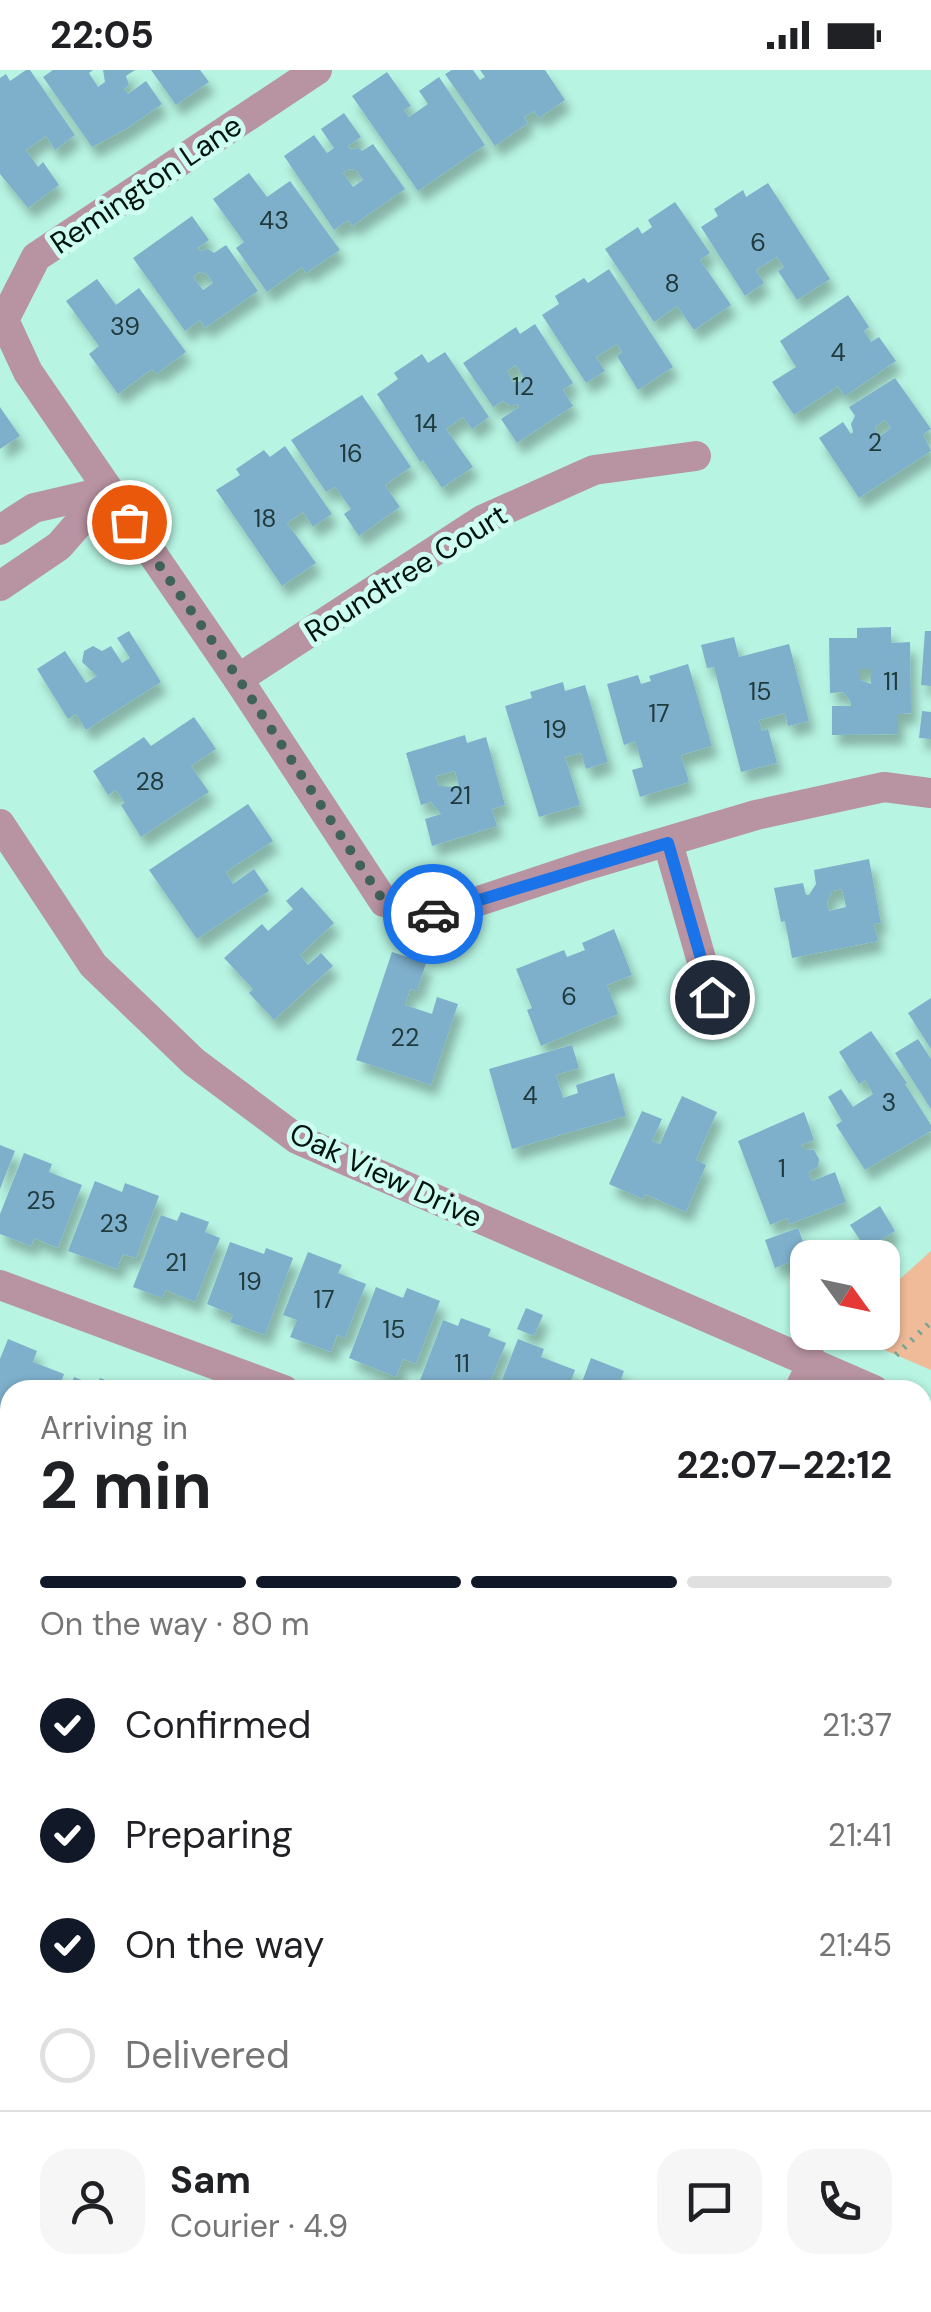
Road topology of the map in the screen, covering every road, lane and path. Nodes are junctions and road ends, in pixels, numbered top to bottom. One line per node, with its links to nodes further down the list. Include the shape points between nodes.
1 (318, 70): 3 (street, Remington Lane, via 36,257 4,320 28,372)
2 (696, 456): 6 (street, Roundtree Court, via 594,470 482,520)
3 (107, 491): 4 (street, via 34,508); 5 (street, via 59,546); 6 (street, Remington Lane)
4 (0, 533): 5 (street)
5 (12, 578)
6 (238, 678): 9 (street, Remington Lane, via 384,902 437,915)
7 (931, 792): 9 (street, Remington Lane, via 884,787 756,815)
8 (0, 824): 14 (street, Oak View Drive, via 93,965 194,1062 297,1139)
9 (668, 843): 10 (street)
10 (712, 997)
11 (0, 1285): 15 (street)
12 (931, 1322): 13 (path)
13 (896, 1355)
14 (813, 1362): 16 (street); 17 (street, Oak View Drive)
15 (257, 1380)
16 (804, 1380)
17 (852, 1380)

